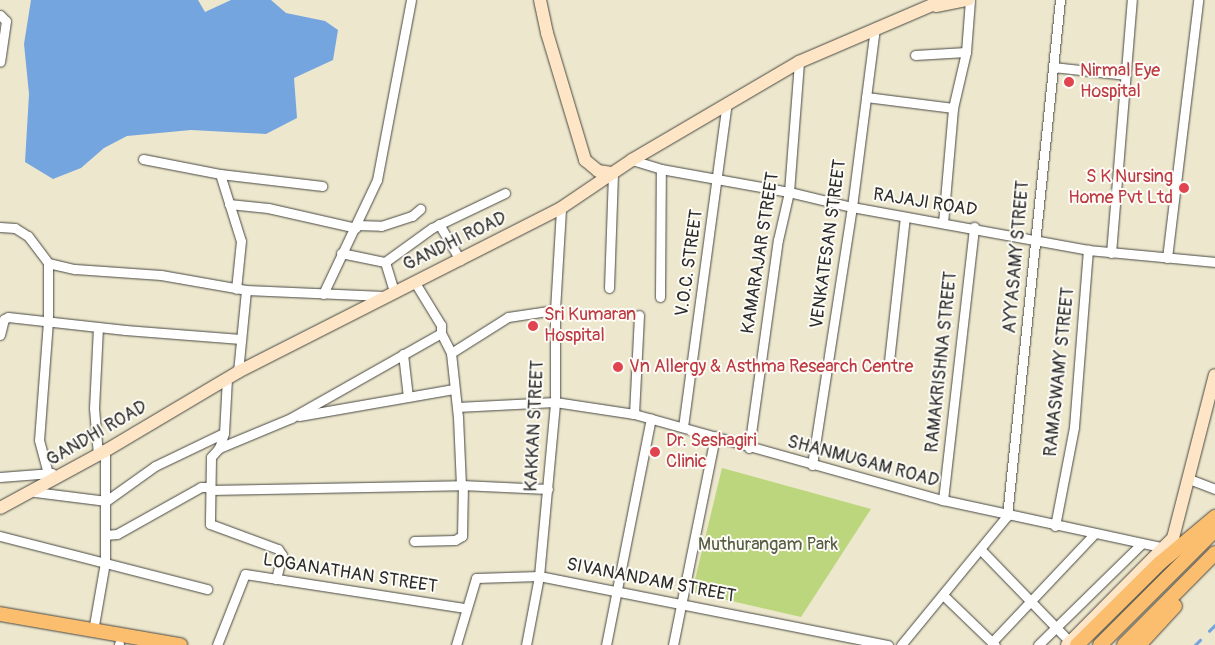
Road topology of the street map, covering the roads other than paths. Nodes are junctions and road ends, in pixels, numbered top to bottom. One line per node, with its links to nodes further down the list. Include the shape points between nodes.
1 (411, 0): 36 (street, via 377,180)
2 (540, 0): 23 (main road, via 546,33 585,160 598,171)
3 (944, 0): 8 (main road, GANDHI ROAD)
4 (969, 0): 8 (main road, GANDHI ROAD); 11 (street)
5 (1060, 0): 15 (street, AYYASAMY STREET)
6 (1132, 0): 16 (street)
7 (1198, 0): 43 (street)
8 (925, 8): 10 (main road, GANDHI ROAD)
9 (0, 15): 13 (street, via 6,21)
10 (875, 27): 14 (main road, GANDHI ROAD); 17 (street, VENKATESAN STREET)
11 (966, 52): 12 (street); 19 (street)
12 (915, 56)
13 (0, 62)
14 (799, 62): 18 (main road, GANDHI ROAD); 27 (street, KAMARAJAR STREET)
15 (1053, 67): 16 (street); 39 (street, AYYASAMY STREET)
16 (1126, 75): 42 (street)
17 (866, 97): 19 (street); 30 (street, VENKATESAN STREET)
18 (727, 103): 21 (main road, GANDHI ROAD); 25 (street, V.O.C. STREET)
19 (953, 108): 34 (street)
20 (142, 159): 24 (street)
21 (632, 160): 22 (street, RAJAJI ROAD); 23 (main road, GANDHI ROAD)
22 (662, 169): 25 (street, RAJAJI ROAD); 53 (street)
23 (613, 173): 31 (main road, GANDHI ROAD); 49 (street)
24 (220, 174): 26 (street); 29 (street)
25 (718, 178): 27 (street, RAJAJI ROAD); 74 (street, V.O.C. STREET)
26 (322, 186)
27 (789, 192): 30 (street, RAJAJI ROAD); 78 (street, KAMARAJAR STREET, via 778,240)
28 (505, 193): 35 (street)
29 (229, 204): 36 (street, via 268,208); 50 (street, via 241,241)
30 (852, 207): 33 (street, RAJAJI ROAD); 80 (street, VENKATESAN STREET)
31 (561, 208): 44 (main road, GANDHI ROAD); 54 (street, KAKKAN STREET)
32 (420, 209): 36 (street, via 412,216 381,226)
33 (906, 217): 34 (street, RAJAJI ROAD); 63 (street)
34 (943, 223): 38 (street, RAJAJI ROAD)
35 (439, 224): 44 (street); 45 (street)
36 (357, 226): 41 (street, via 350,232)
37 (0, 227): 47 (street, via 15,228 28,236)
38 (974, 227): 39 (street, RAJAJI ROAD); 90 (street, RAMAKRISHNA STREET)
39 (1034, 238): 40 (street, RAJAJI ROAD); 93 (street, AYYASAMY STREET, via 1019,427)
40 (1088, 250): 42 (street, RAJAJI ROAD); 95 (street, RAMASWAMY STREET, via 1074,427)
41 (341, 253): 45 (street); 51 (street)
42 (1110, 253): 43 (street, RAJAJI ROAD)
43 (1167, 258): 46 (street, RAJAJI ROAD)
44 (460, 260): 48 (main road, GANDHI ROAD)
45 (385, 262): 52 (street)
46 (1215, 262)
47 (48, 263): 50 (street, via 75,269 161,275); 56 (street)
48 (414, 282): 52 (main road, GANDHI ROAD); 58 (street, via 441,325)
49 (609, 288)
50 (241, 290): 51 (street); 60 (street)
51 (322, 294): 52 (street)
52 (389, 294): 64 (main road, GANDHI ROAD)
53 (660, 298)
54 (555, 310): 61 (street, via 508,317); 68 (street, KAKKAN STREET)
55 (639, 315): 71 (street)
56 (48, 321): 57 (street); 59 (street, via 8,316 4,318); 82 (street, via 38,440)
57 (98, 327): 60 (street); 79 (street, via 94,415)
58 (441, 333): 61 (street); 62 (street)
59 (0, 335)
60 (241, 339): 64 (street)
61 (451, 353): 66 (street)
62 (403, 354): 67 (street); 72 (street)
63 (889, 361)
64 (232, 375): 75 (street); 79 (main road, GANDHI ROAD)
65 (1215, 375): 70 (main road)
66 (454, 389): 67 (street); 69 (street)
67 (408, 397): 72 (street)
68 (555, 402): 69 (street, SHANMUGAM ROAD); 71 (street, SHANMUGAM ROAD); 88 (street, KAKKAN STREET)
69 (457, 407): 85 (street)
70 (1211, 410): 84 (main road)
71 (634, 414): 73 (street, SHANMUGAM ROAD)
72 (291, 418): 77 (street)
73 (651, 418): 74 (street, SHANMUGAM ROAD); 109 (street)
74 (682, 427): 76 (street, SHANMUGAM ROAD)
75 (224, 433): 77 (street); 91 (street, via 155,466)
76 (715, 436): 78 (street, SHANMUGAM ROAD); 112 (street)
77 (219, 448): 86 (street, via 211,457)
78 (749, 448): 80 (street, SHANMUGAM ROAD)
79 (102, 453): 81 (main road, GANDHI ROAD); 91 (street)
80 (812, 466): 90 (street, SHANMUGAM ROAD)
81 (72, 469): 82 (street); 89 (main road, GANDHI ROAD)
82 (48, 474): 83 (street)
83 (0, 477)
84 (1189, 478): 87 (street); 102 (main road, via 1173,538)
85 (462, 485): 86 (street); 88 (street); 100 (street, via 462,536 456,540)
86 (210, 488): 99 (street, via 201,487 117,534); 107 (street, via 210,524 278,549 282,555)
87 (1215, 489)
88 (548, 490): 106 (street, KAKKAN STREET)
89 (35, 492): 91 (street); 92 (main road, GANDHI ROAD)
90 (943, 500): 93 (street, SHANMUGAM ROAD)
91 (106, 501): 99 (street)
92 (0, 508)
93 (1007, 516): 95 (street, SHANMUGAM ROAD); 103 (street)
94 (1215, 517): 119 (main road)
95 (1055, 526): 97 (street, SHANMUGAM ROAD)
96 (1215, 530): 130 (main road)
97 (1095, 533): 101 (street, SHANMUGAM ROAD); 111 (street)
98 (0, 536): 105 (street)
99 (106, 536): 105 (street)
100 (414, 541)
101 (1141, 544): 102 (street, SHANMUGAM ROAD); 116 (street)
102 (1165, 548): 119 (main road)
103 (981, 550): 110 (street); 111 (street)
104 (1213, 555): 131 (main road); 132 (main road, via 1212,566)
105 (105, 562): 108 (street); 117 (street)
106 (538, 576): 109 (street, SIVANANDAM STREET); 113 (street, SIVANANDAM STREET, via 476,578); 124 (street, KAKKAN STREET)
107 (276, 579): 113 (street, LOGANATHAN STREET); 122 (street, LOGANATHAN STREET, via 245,574)
108 (207, 589)
109 (617, 591): 112 (street, SIVANANDAM STREET); 125 (street)
110 (943, 595): 118 (street); 128 (street)
111 (1030, 601): 116 (street); 118 (street)
112 (680, 604): 126 (street); 127 (street, SIVANANDAM STREET)
113 (465, 608): 123 (street, SIVANANDAM STREET)
114 (0, 614): 117 (main road)
115 (0, 622): 120 (main road)
116 (1056, 628): 119 (street); 129 (street)
117 (93, 631): 121 (main road)
118 (993, 643)
119 (1072, 644)
120 (122, 645)
121 (180, 645)
122 (218, 645)
123 (456, 645)
124 (526, 645)
125 (606, 645)
126 (674, 645)
127 (888, 645)
128 (901, 645)
129 (1038, 645)
130 (1100, 645)
131 (1124, 645)
132 (1139, 645)

